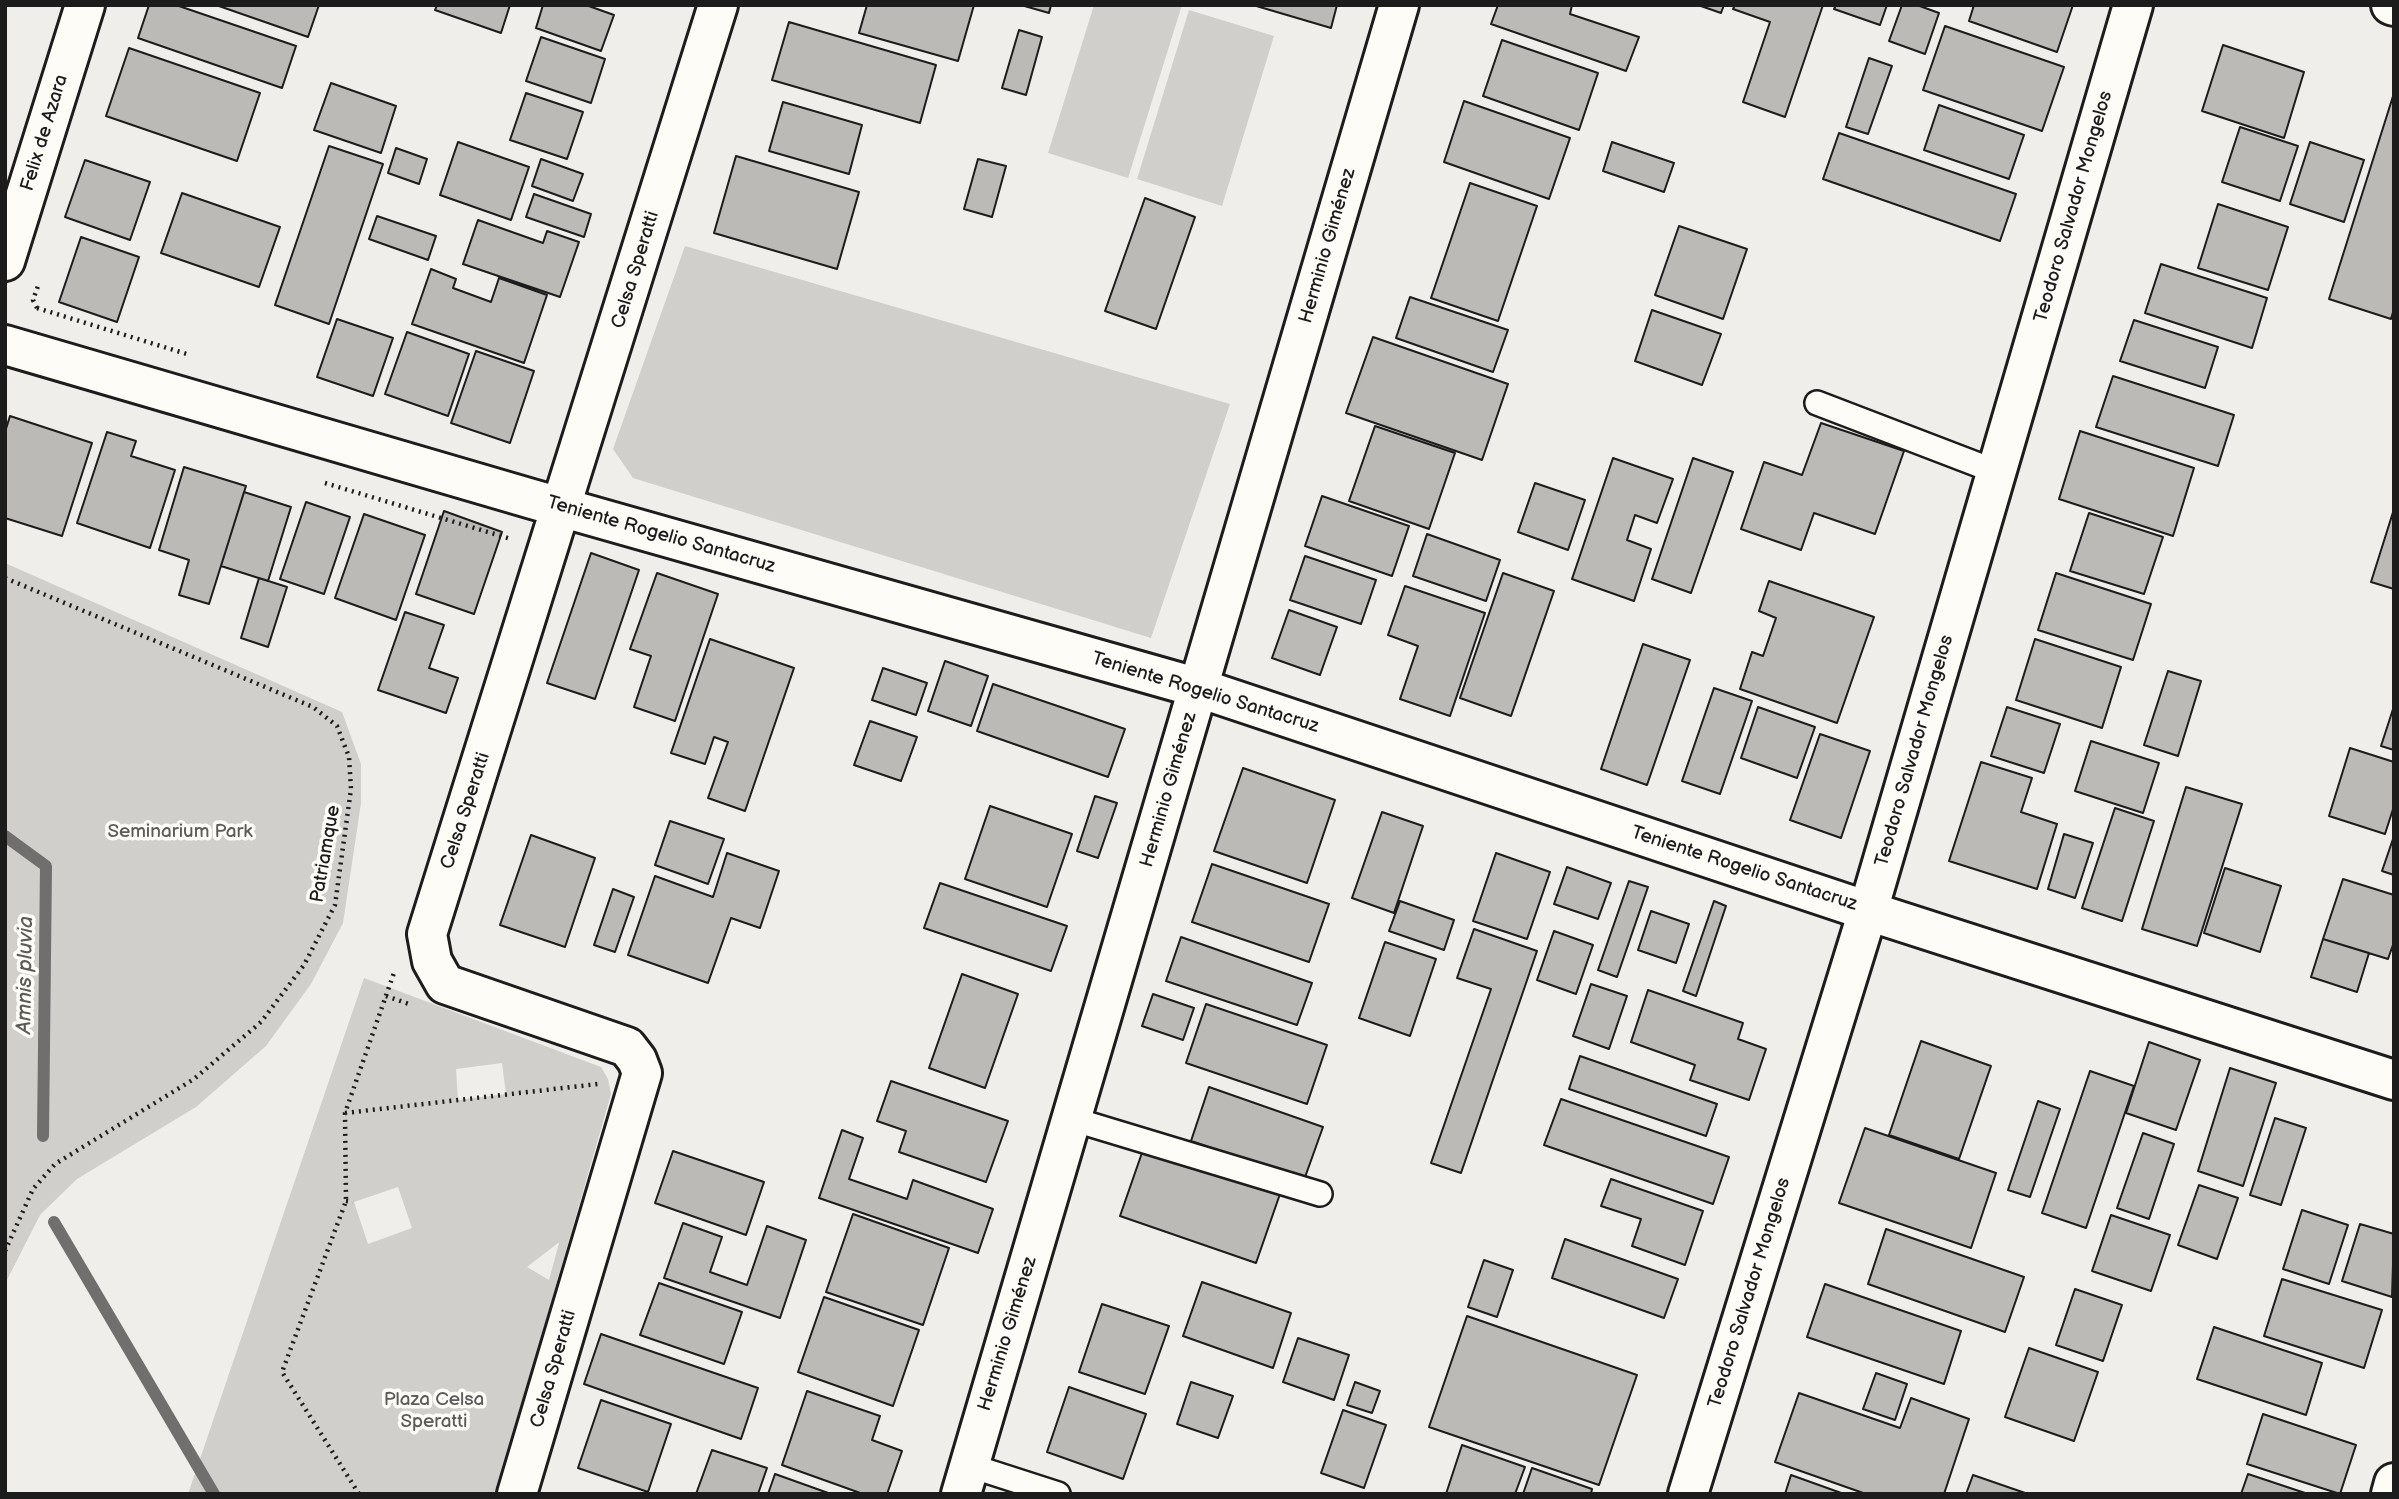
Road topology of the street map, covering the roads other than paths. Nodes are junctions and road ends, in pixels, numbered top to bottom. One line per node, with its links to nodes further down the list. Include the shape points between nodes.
1 (85, 5): 5 (street, Felix de Azara)
2 (718, 5): 9 (street, Celsa Speratti)
3 (1399, 5): 10 (street, Herminio Giménez)
4 (2133, 5): 8 (street, Teodoro Salvador Mongelos)
5 (5, 261)
6 (5, 345): 9 (street, Teniente Rogelio Santacruz)
7 (1817, 403): 8 (lane)
8 (1997, 472): 11 (street, Teodoro Salvador Mongelos)
9 (563, 507): 10 (street, Teniente Rogelio Santacruz); 17 (street, Celsa Speratti, via 428,934 432,961 445,984 627,1048 642,1073)
10 (1199, 688): 11 (street, Teniente Rogelio Santacruz); 13 (street, Herminio Giménez)
11 (1868, 911): 12 (street, Teniente Rogelio Santacruz); 19 (street, Teodoro Salvador Mongelos)
12 (2394, 1080)
13 (1072, 1119): 14 (lane); 15 (street, Herminio Giménez)
14 (1320, 1194)
15 (964, 1480): 18 (lane)
16 (2394, 1483): 20 (street)
17 (517, 1494)
18 (1058, 1494)
19 (1688, 1494)
20 (2391, 1494)

